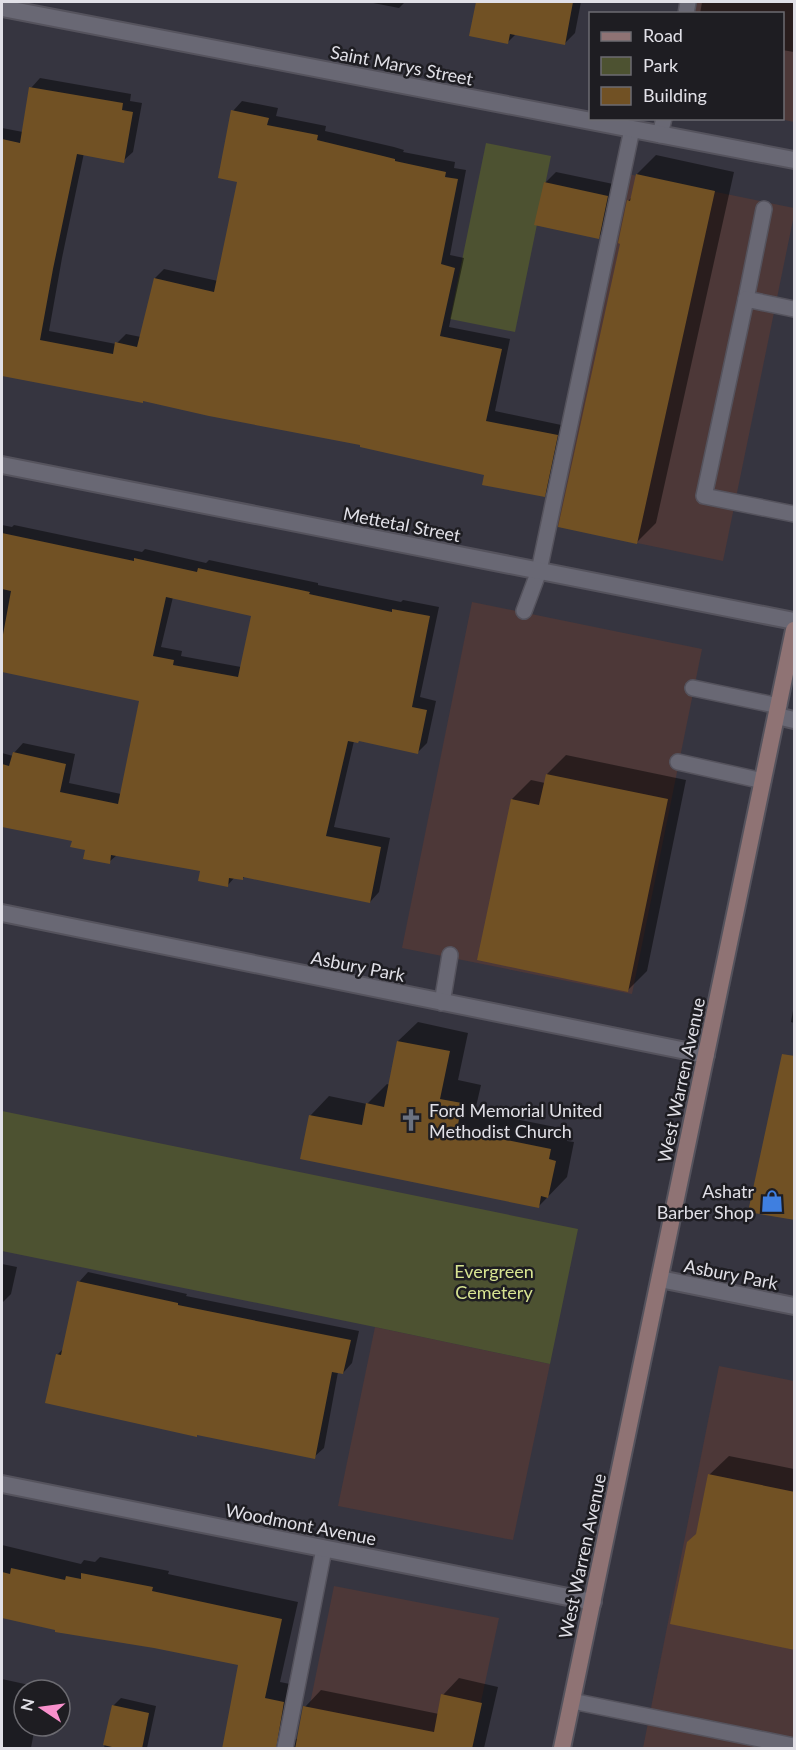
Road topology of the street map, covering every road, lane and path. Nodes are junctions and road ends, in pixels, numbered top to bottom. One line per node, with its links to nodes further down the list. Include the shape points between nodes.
1 (2, 8): 3 (street, Saint Marys Street)
2 (662, 127): 3 (street, Saint Marys Street); 4 (street, Saint Marys Street)
3 (632, 129): 10 (lane)
4 (795, 160)
5 (764, 209): 6 (lane)
6 (746, 299): 7 (lane); 9 (lane, via 704,496)
7 (795, 309)
8 (2, 465): 10 (street, Mettetal Street)
9 (795, 514)
10 (539, 571): 11 (lane); 12 (street, Mettetal Street)
11 (524, 611)
12 (795, 621)
13 (795, 630): 15 (main road, West Warren Avenue)
14 (693, 688): 15 (lane)
15 (778, 711): 16 (street); 18 (main road, West Warren Avenue)
16 (795, 720)
17 (678, 762): 18 (lane)
18 (763, 781): 22 (main road, West Warren Avenue)
19 (2, 913): 21 (street, Asbury Park)
20 (450, 955): 21 (lane)
21 (442, 1003): 22 (street, Asbury Park)
22 (706, 1055): 23 (main road, West Warren Avenue)
23 (660, 1279): 24 (street, Asbury Park); 27 (main road, West Warren Avenue)
24 (795, 1306)
25 (2, 1484): 26 (street, Woodmont Avenue)
26 (324, 1549): 27 (street, Woodmont Avenue); 30 (lane)
27 (593, 1602): 28 (main road, West Warren Avenue)
28 (572, 1701): 29 (lane); 31 (main road, West Warren Avenue)
29 (795, 1746)
30 (285, 1749)
31 (562, 1749)

